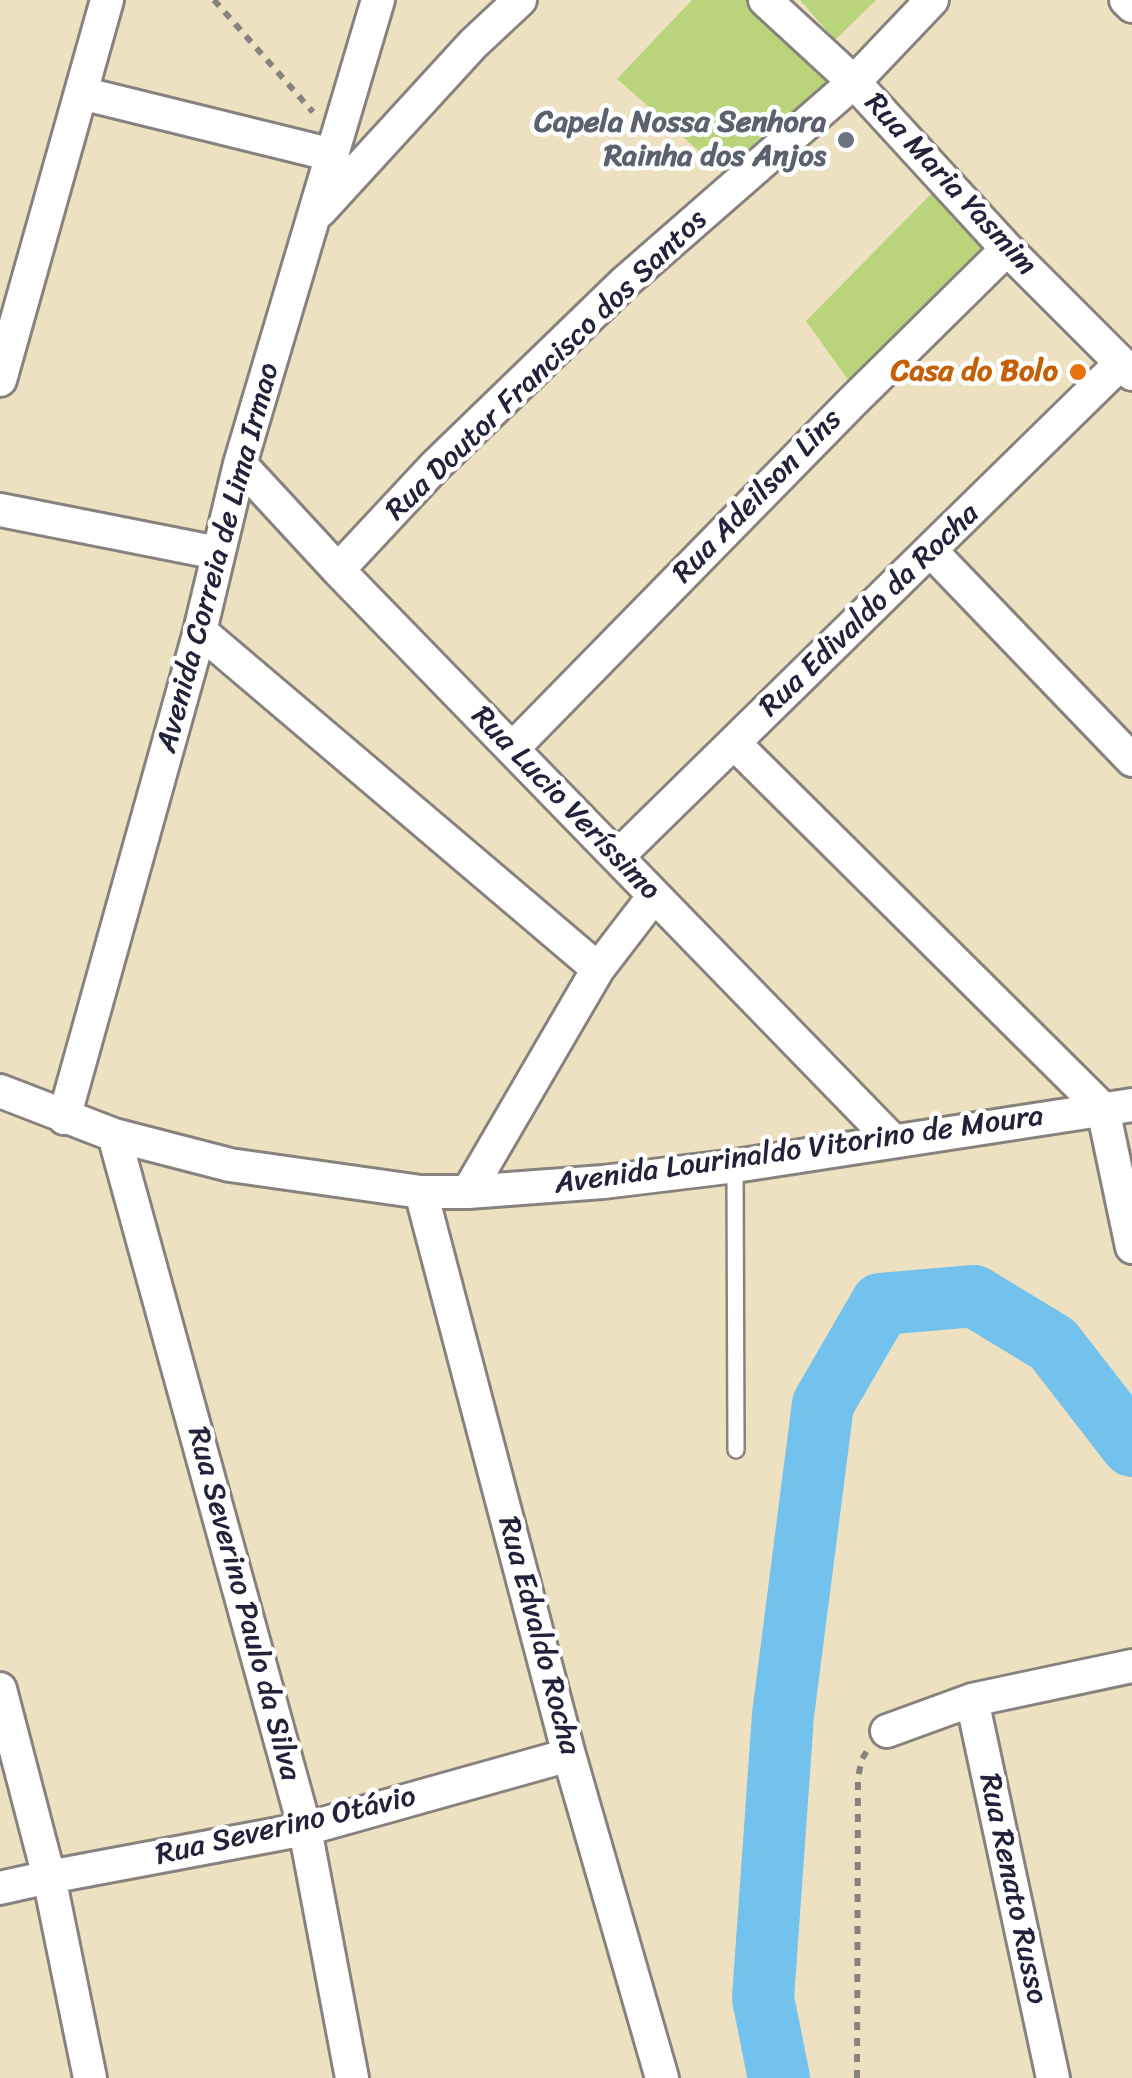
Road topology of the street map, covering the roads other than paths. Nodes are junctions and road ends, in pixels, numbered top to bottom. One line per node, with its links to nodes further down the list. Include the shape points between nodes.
1 (107, 0): 9 (street)
2 (378, 0): 10 (street, Avenida Correia de Lima Irmao)
3 (520, 0): 11 (street)
4 (765, 0): 8 (street, Rua Maria Yasmim)
5 (932, 0): 8 (street, Rua Doutor Francisco dos Santos)
6 (1126, 0): 7 (street)
7 (1132, 6)
8 (854, 82): 12 (street, Rua Maria Yasmim); 19 (street, Rua Doutor Francisco dos Santos, via 612,295)
9 (81, 92): 10 (street); 14 (street)
10 (335, 147): 11 (street, Avenida Correia de Lima Irmao)
11 (316, 216): 15 (street, Avenida Correia de Lima Irmao)
12 (1007, 248): 13 (street, Rua Maria Yasmim); 22 (street, Rua Adeilson Lins)
13 (1126, 369): 17 (street, Rua Edivaldo da Rocha)
14 (0, 380)
15 (240, 464): 18 (street, Avenida Correia de Lima Irmao); 19 (street, Rua Lucio Veríssimo)
16 (0, 510): 18 (street)
17 (931, 551): 21 (street, Rua Edivaldo da Rocha); 23 (street)
18 (218, 553): 20 (street, Avenida Correia de Lima Irmao)
19 (338, 570): 22 (street, Rua Lucio Veríssimo)
20 (200, 631): 26 (street); 29 (street, Avenida Correia de Lima Irmao)
21 (734, 744): 24 (street, Rua Edivaldo da Rocha); 28 (street)
22 (512, 749): 24 (street, Rua Lucio Veríssimo)
23 (1132, 760)
24 (617, 857): 25 (street, Rua Lucio Veríssimo)
25 (654, 896): 26 (street); 31 (street, Rua Lucio Veríssimo)
26 (598, 969): 34 (street)
27 (0, 1091): 29 (street, Avenida Lourinaldo Vitorino de Moura)
28 (1118, 1107): 31 (street, Avenida Lourinaldo Vitorino de Moura); 35 (street)
29 (64, 1118): 30 (street, Avenida Lourinaldo Vitorino de Moura)
30 (114, 1136): 33 (street, Avenida Lourinaldo Vitorino de Moura, via 230,1165); 42 (street, Rua Severino Paulo da Silva)
31 (892, 1141): 32 (street, Avenida Lourinaldo Vitorino de Moura)
32 (735, 1166): 34 (street, Avenida Lourinaldo Vitorino de Moura); 36 (lane)
33 (422, 1192): 34 (street, Avenida Lourinaldo Vitorino de Moura); 41 (street, Rua Edvaldo Rocha)
34 (468, 1192)
35 (1132, 1247)
36 (736, 1450)
37 (1132, 1666): 39 (street)
38 (0, 1689): 43 (street)
39 (972, 1700): 40 (street); 48 (street, Rua Renato Russo)
40 (887, 1731)
41 (569, 1755): 42 (street, Rua Severino Otávio); 47 (street, Rua Edvaldo Rocha)
42 (305, 1828): 43 (street, Rua Severino Otávio); 46 (street, Rua Severino Paulo da Silva)
43 (49, 1877): 44 (street, Rua Severino Otávio); 45 (street)
44 (0, 1888)
45 (90, 2078)
46 (352, 2078)
47 (662, 2078)
48 (1053, 2078)

